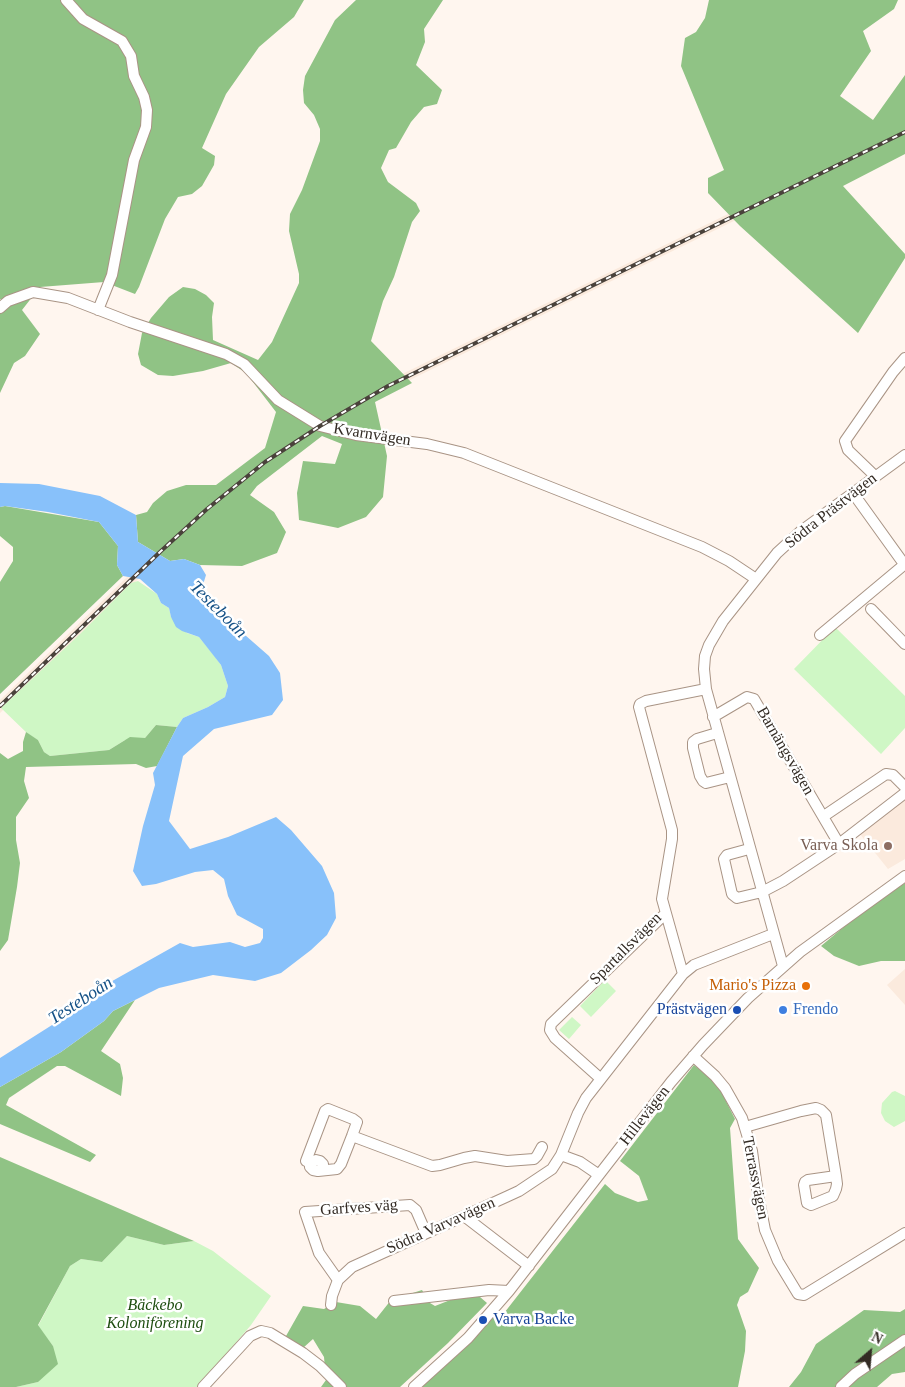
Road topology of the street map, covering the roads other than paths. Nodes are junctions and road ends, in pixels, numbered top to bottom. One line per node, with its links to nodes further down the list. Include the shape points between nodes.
1 (66, 0): 4 (street, via 83,19 122,41 131,56 134,76 147,110 146,127 134,160 112,275)
2 (4, 298): 3 (street, Kvarnvägen); 4 (street, Kvarnvägen, via 33,292 68,298)
3 (0, 308)
4 (98, 310): 10 (street, Kvarnvägen, via 226,354 244,364 278,400 320,426 356,435 427,444 464,454 694,544)
5 (905, 358): 7 (street, via 845,441 848,450)
6 (905, 454): 7 (street, Södra Prästvägen)
7 (875, 476): 8 (street, Södra Prästvägen)
8 (853, 493): 9 (street); 10 (street, Södra Prästvägen, via 801,531)
9 (905, 564): 12 (street)
10 (756, 579): 14 (street, Södra Prästvägen, via 723,621 709,645 704,669)
11 (871, 609): 13 (street)
12 (820, 635)
13 (905, 644)
14 (706, 689): 15 (street, Södra Prästvägen); 25 (street, Spartallsvägen, via 646,701 638,707 672,835 662,899)
15 (713, 717): 16 (street, Södra Prästvägen); 20 (street, Barnängsvägen, via 747,697 754,699)
16 (717, 733): 17 (street, Södra Prästvägen); 17 (street, via 693,742 700,776 708,783)
17 (730, 778): 22 (street, Södra Prästvägen)
18 (905, 787): 20 (street, via 893,775 886,774)
19 (905, 793): 21 (street)
20 (824, 816): 21 (street, Barnängsvägen)
21 (839, 844): 24 (street)
22 (750, 849): 24 (street, Södra Prästvägen); 24 (street, via 727,855 724,859 731,891 734,897 739,898)
23 (905, 876): 27 (street, Hillevägen)
24 (762, 892): 26 (street, Södra Prästvägen)
25 (665, 914): 28 (street); 30 (street, Spartallsvägen, via 550,1024 555,1038)
26 (773, 934): 27 (street, Södra Prästvägen); 28 (street, Södra Varvavägen, via 694,965)
27 (783, 966): 29 (street, Hillevägen)
28 (683, 974): 30 (street, Södra Varvavägen)
29 (694, 1056): 31 (street, Terrassvägen, via 724,1088 736,1105); 37 (street, Hillevägen)
30 (601, 1079): 34 (street, Södra Varvavägen, via 581,1106)
31 (745, 1127): 38 (street, via 801,1111 822,1110 826,1115); 41 (street, Terrassvägen, via 752,1151 761,1214 773,1250 797,1293 802,1295)
32 (352, 1136): 33 (street, via 432,1166 475,1156 506,1161 534,1159); 35 (street, via 357,1122 328,1108); 36 (street, via 341,1164)
33 (542, 1147)
34 (562, 1155): 37 (street); 39 (street, Södra Varvavägen, via 552,1169 519,1191)
35 (306, 1160)
36 (323, 1170)
37 (599, 1175): 42 (street, Hillevägen)
38 (836, 1176)
39 (464, 1216): 40 (street, Södra Varvavägen); 42 (street)
40 (426, 1233): 43 (street, Södra Varvavägen, via 362,1262); 43 (street, Garfves väg, via 416,1210 410,1205 304,1209 319,1254)
41 (905, 1233)
42 (529, 1266): 44 (street, Hillevägen)
43 (338, 1280): 46 (street)
44 (508, 1291): 45 (street, via 489,1290); 50 (street, Hillevägen, via 468,1338)
45 (394, 1301)
46 (331, 1305)
47 (905, 1340): 51 (street)
48 (203, 1387): 49 (street, via 250,1336 259,1331 270,1333 302,1353)
49 (341, 1387)
50 (414, 1387)
51 (841, 1387)

